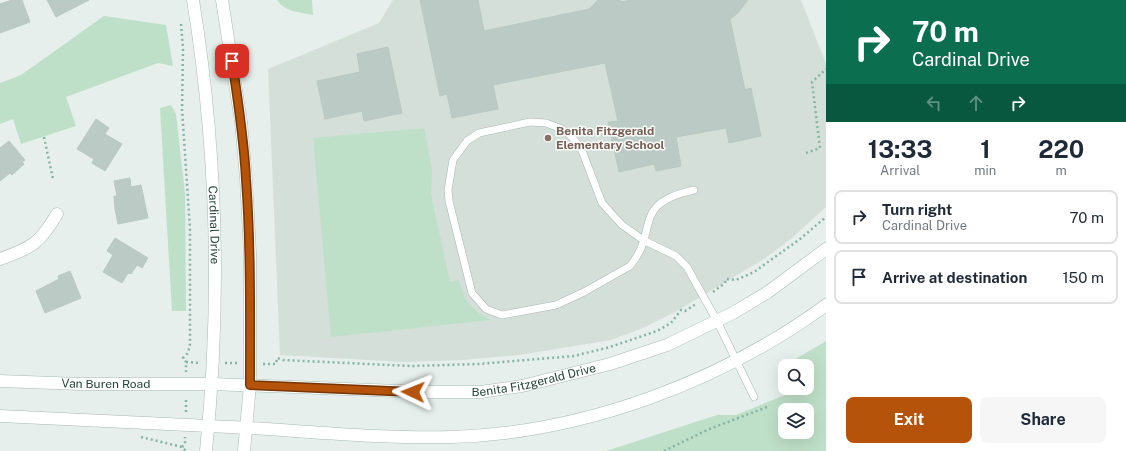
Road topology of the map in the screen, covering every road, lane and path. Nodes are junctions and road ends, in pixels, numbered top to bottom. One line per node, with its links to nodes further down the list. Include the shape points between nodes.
1 (194, 0): 20 (main road, Cardinal Drive, via 212,167)
2 (222, 0): 21 (main road, via 241,122 246,178 250,253)
3 (181, 21): 19 (path, via 182,108 191,267 190,344 188,353 183,358)
4 (826, 69): 6 (path, via 812,82 820,148)
5 (44, 137): 7 (path)
6 (806, 154)
7 (53, 179)
8 (694, 190): 11 (lane, via 667,198 656,207 651,214)
9 (57, 214): 13 (main road, via 44,236 33,245)
10 (826, 217): 14 (path, via 754,272 736,280 726,279)
11 (643, 240): 11 (lane, via 630,266 556,305 511,314 486,310 472,293 448,190 453,160 468,141 479,133 530,122 546,123 562,129 570,134 581,148 602,203 622,225); 17 (lane, via 683,261)
12 (826, 249): 17 (main road, Benita Fitzgerald Drive, via 768,292)
13 (0, 259)
14 (725, 283)
15 (826, 305): 18 (main road, via 764,346)
16 (685, 311): 21 (path, via 681,310 671,323 661,329 610,347 574,356 453,366 403,366 277,358 276,364)
17 (717, 321): 18 (lane); 25 (main road, Benita Fitzgerald Drive, via 667,345 610,364 522,386 481,392)
18 (736, 360): 26 (lane); 31 (main road, via 680,386 592,416 542,427 490,434 416,437)
19 (186, 362): 20 (path); 23 (path)
20 (212, 363): 21 (path); 24 (main road, Cardinal Drive)
21 (250, 363): 25 (main road)
22 (0, 381): 23 (main road, Van Buren Road)
23 (186, 384): 24 (main road, Van Buren Road); 29 (path)
24 (211, 384): 25 (main road, Benita Fitzgerald Drive); 30 (main road, Cardinal Drive)
25 (250, 385): 31 (main road)
26 (754, 397)
27 (767, 407): 35 (path, via 707,430)
28 (0, 416): 29 (main road)
29 (186, 426): 30 (main road); 32 (path, via 185,444 182,447)
30 (209, 426): 31 (main road); 33 (main road, Cardinal Drive)
31 (247, 428): 34 (main road)
32 (186, 451)
33 (206, 451)
34 (244, 451)
35 (664, 451)

